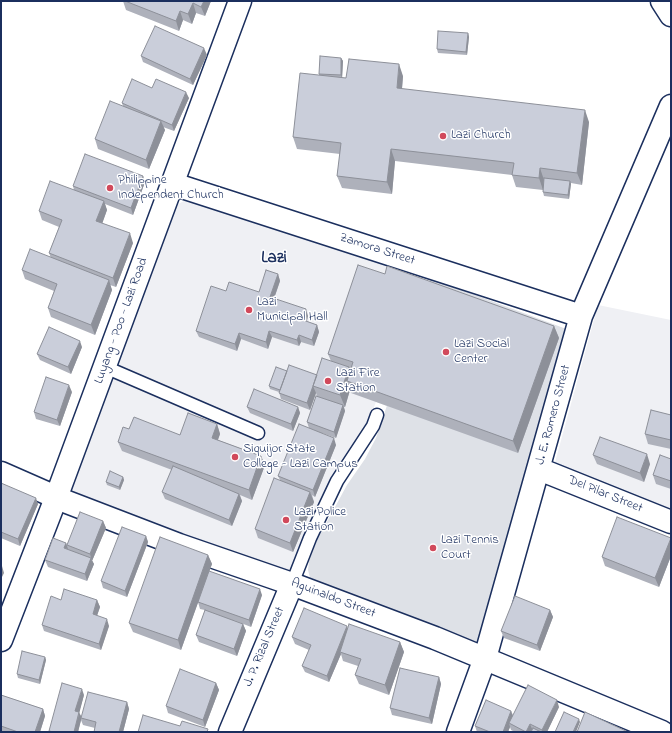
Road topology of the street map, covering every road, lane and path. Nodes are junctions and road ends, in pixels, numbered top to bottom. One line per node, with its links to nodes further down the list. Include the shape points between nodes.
1 (240, 1): 5 (street, Luyang - Poo - Lazi Road)
2 (662, 1): 3 (street)
3 (671, 15)
4 (671, 106): 6 (street, J. E. Romero Street)
5 (173, 184): 6 (street, Zamora Street); 7 (street, Luyang - Poo - Lazi Road)
6 (581, 316): 10 (street, J. E. Romero Street)
7 (105, 366): 9 (lane); 12 (street, Luyang - Poo - Lazi Road)
8 (377, 414): 14 (lane, J. P. Rizal Street, via 373,426 337,482 310,538)
9 (258, 433)
10 (539, 469): 13 (street, Del Pilar Street); 16 (street, J. E. Romero Street)
11 (1, 473): 12 (street, Aguinaldo Street)
12 (56, 498): 14 (street, Aguinaldo Street, via 179,545); 15 (street, Luyang - Poo - Lazi Road)
13 (671, 522)
14 (292, 584): 16 (street, Aguinaldo Street); 17 (street, J. P. Rizal Street)
15 (1, 640)
16 (485, 658): 18 (street, J. E. Romero Street); 19 (street, Aguinaldo Street)
17 (230, 732)
18 (458, 732)
19 (662, 732)

